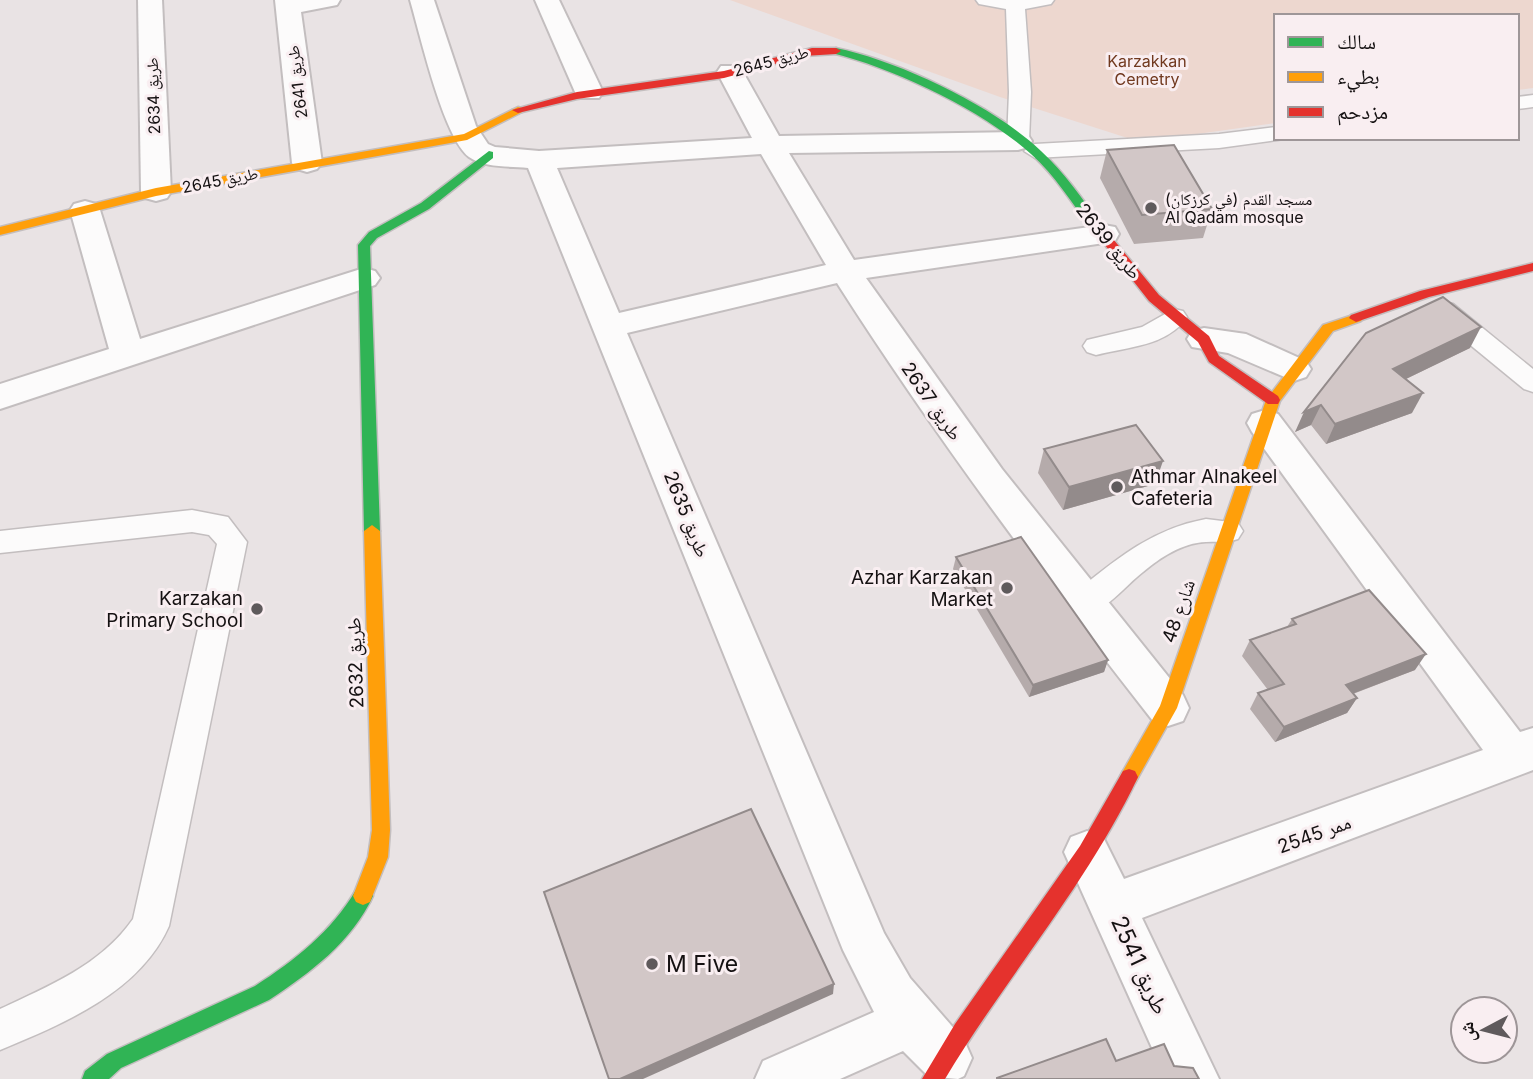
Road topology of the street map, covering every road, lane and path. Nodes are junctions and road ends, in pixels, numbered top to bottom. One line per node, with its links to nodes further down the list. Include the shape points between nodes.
1 (150, 0): 18 (street, طريق 2634)
2 (328, 0): 7 (street)
3 (422, 0): 12 (street)
4 (547, 0): 10 (street)
5 (986, 0): 8 (lane)
6 (1044, 0): 8 (lane)
7 (288, 4): 17 (street, طريق 2641)
8 (1015, 5): 14 (lane)
9 (730, 72): 10 (street, طريق 2645); 13 (street, طريق 2637); 14 (street, طريق 2645, via 811,49 843,52 930,86)
10 (589, 92): 12 (street, طريق 2645, via 537,103)
11 (1274, 134): 14 (lane, via 1219,141)
12 (467, 137): 15 (street); 17 (street, طريق 2645)
13 (768, 145): 14 (street); 16 (street); 23 (street, طريق 2637)
14 (1026, 146): 21 (street, طريق 2639)
15 (489, 156): 16 (street); 24 (street, طريق 2632, via 425,206 373,235 364,246)
16 (539, 160): 27 (street, طريق 2635)
17 (307, 163): 18 (street, طريق 2645)
18 (156, 192): 19 (street, طريق 2645)
19 (85, 210): 20 (street, طريق 2645); 30 (street)
20 (0, 231)
21 (1104, 234): 23 (street); 26 (street, طريق 2639)
22 (1533, 267): 25 (street, شارع 48)
23 (844, 271): 27 (street); 37 (street, طريق 2637, via 986,477)
24 (363, 278): 30 (street); 45 (street, طريق 2632, via 382,830 378,867 361,904 326,945 285,979 114,1061)
25 (1425, 294): 31 (street, شارع 48, via 1328,328); 32 (lane)
26 (1174, 317): 28 (street, طريق 2639); 29 (lane, via 1161,330)
27 (609, 326): 42 (street, طريق 2635, via 867,950)
28 (1204, 339): 31 (street, طريق 2639, via 1234,342); 34 (street, طريق 2639, via 1214,359)
29 (1096, 346)
30 (128, 358): 33 (street)
31 (1294, 369): 34 (street, شارع 48)
32 (1533, 383)
33 (0, 397)
34 (1269, 411): 35 (street, شارع 48); 39 (street, ممر 2545)
35 (1228, 531): 37 (lane, via 1209,528 1174,535); 38 (street, شارع 48)
36 (0, 542): 43 (lane, via 192,521 218,525 232,542 150,926 140,945 107,974)
37 (1083, 604): 38 (street, طريق 2637)
38 (1168, 708): 40 (street, شارع 48)
39 (1524, 752): 41 (street, ممر 2545)
40 (1087, 852): 41 (street, طريق 2541); 44 (street, شارع 48)
41 (1112, 906): 47 (street, طريق 2541)
42 (909, 1022): 44 (street, طريق 2635); 46 (street)
43 (0, 1030)
44 (939, 1068)
45 (93, 1079)
46 (781, 1079)
47 (1193, 1079)

